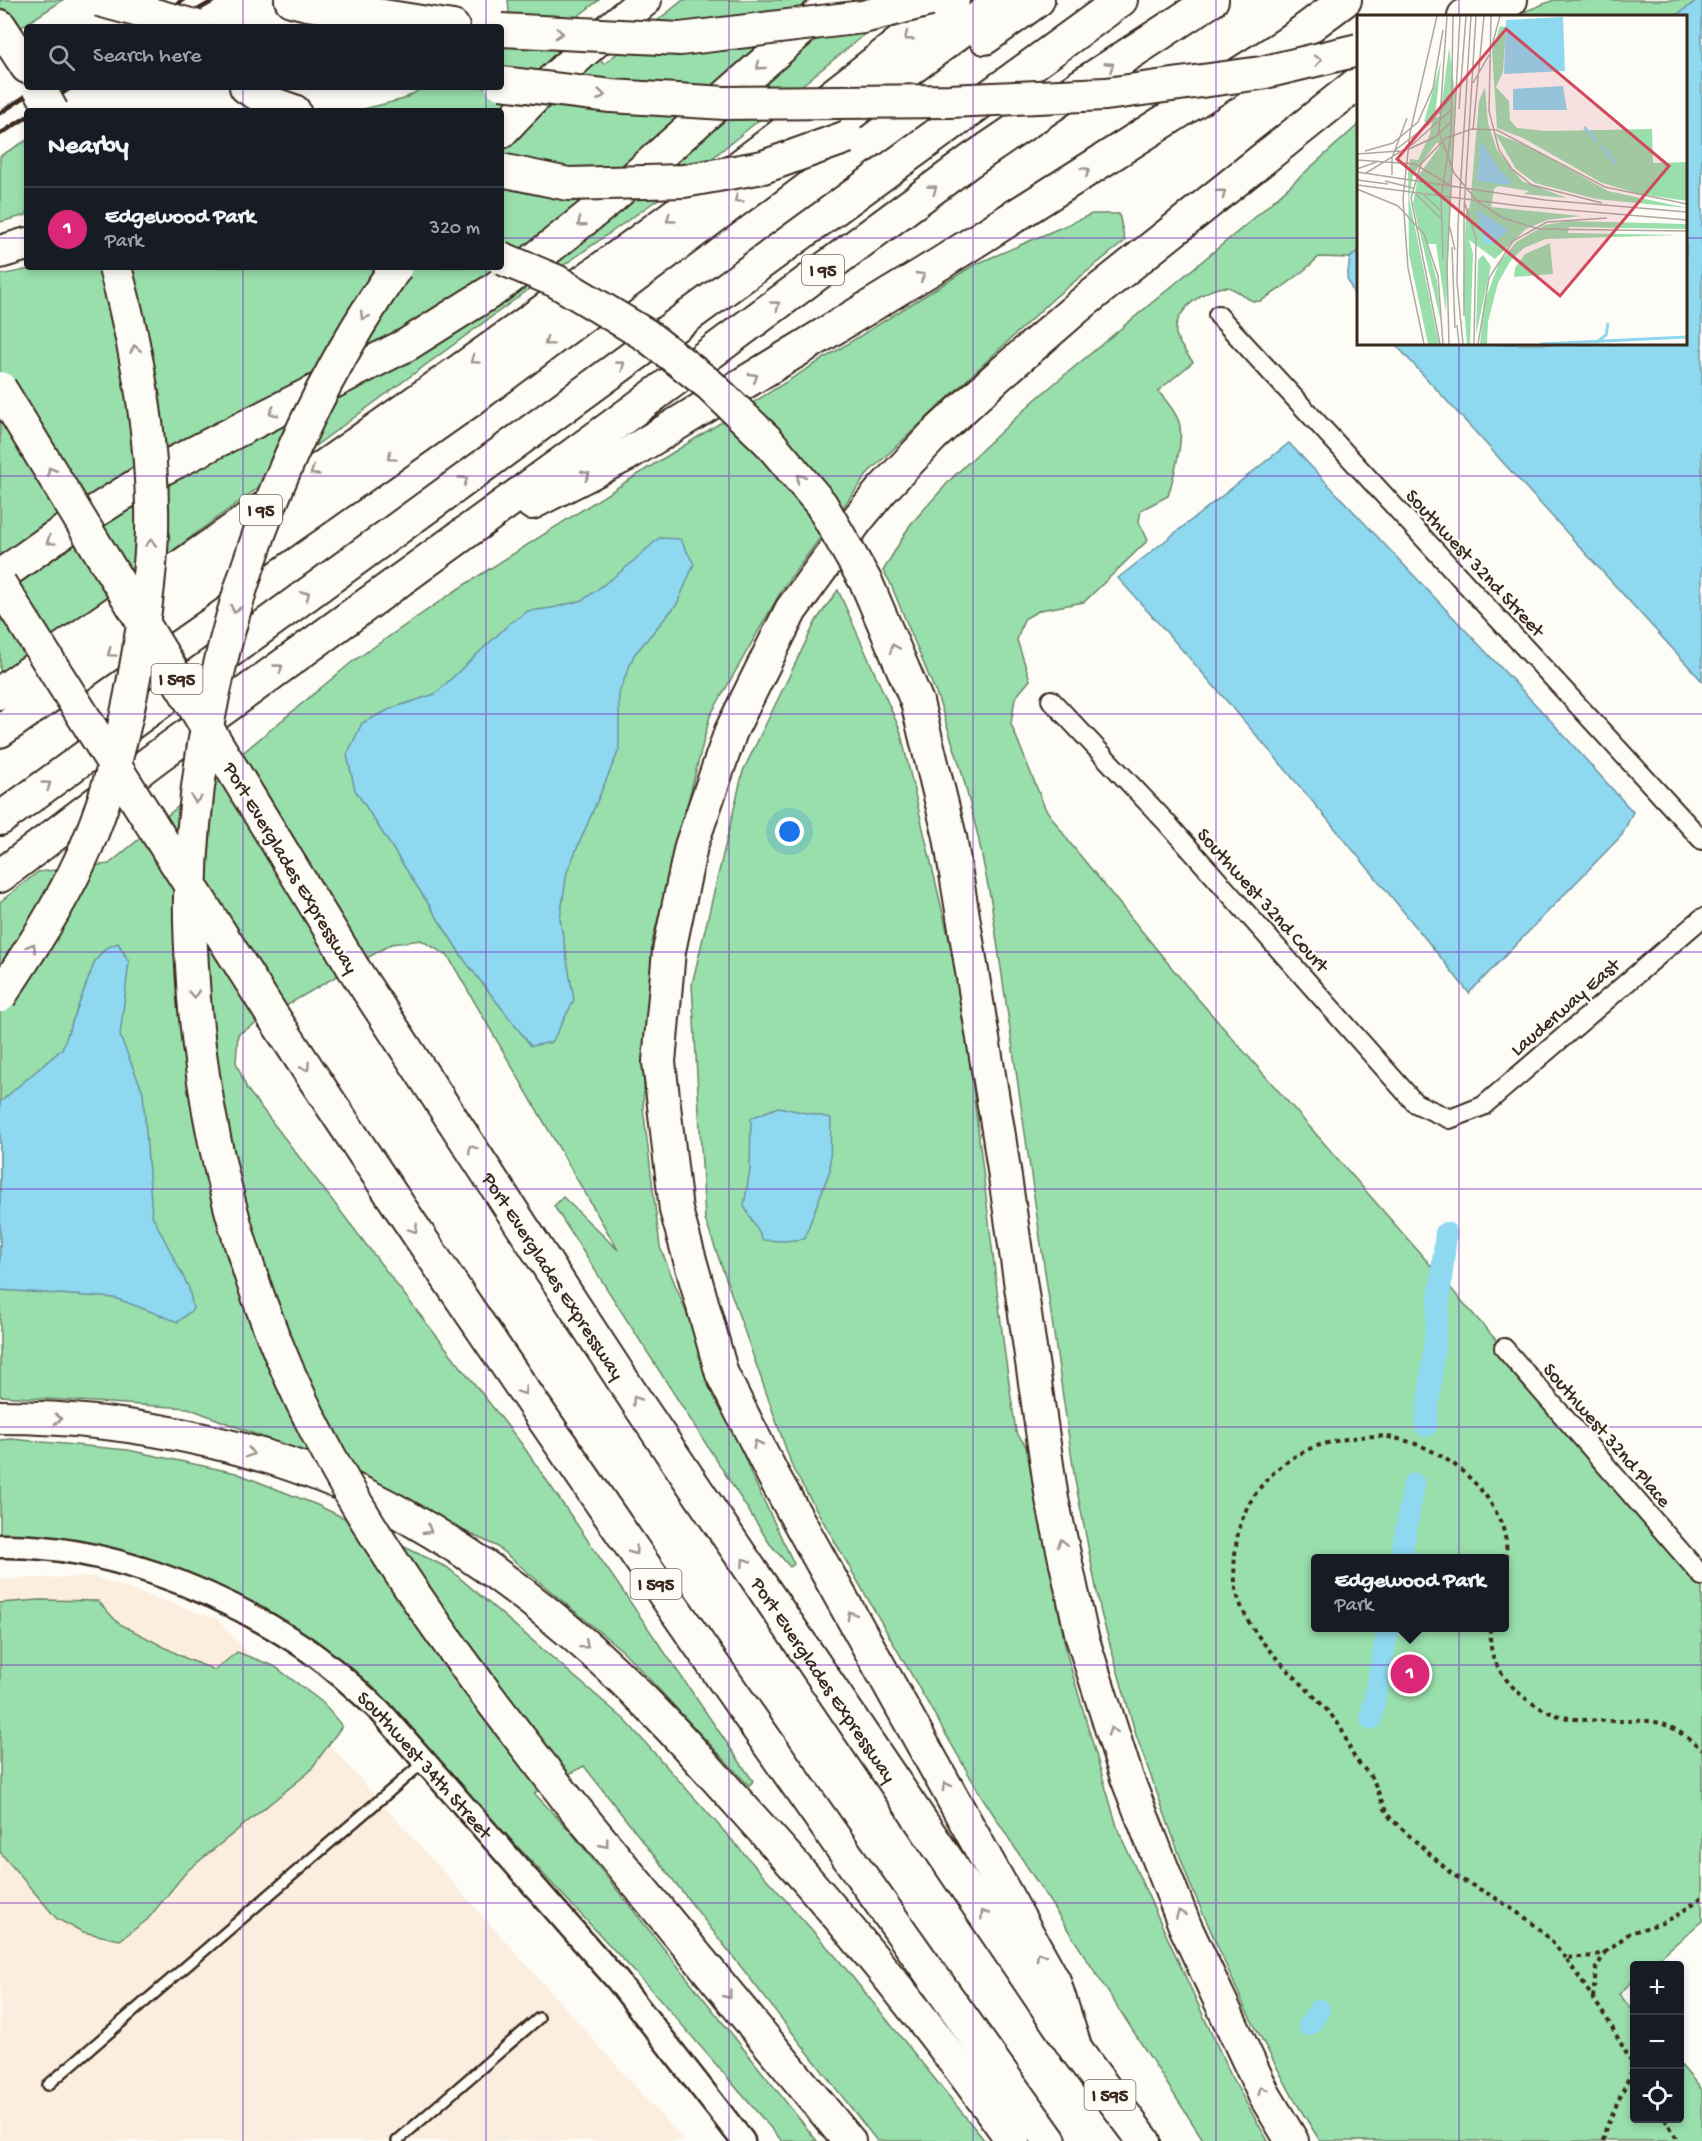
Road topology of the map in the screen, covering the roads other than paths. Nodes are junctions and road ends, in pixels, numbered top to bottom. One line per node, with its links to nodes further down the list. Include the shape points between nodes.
1 (99, 0): 18 (highway, bridge)
2 (113, 0): 17 (highway, bridge)
3 (291, 0): 19 (highway)
4 (645, 0): 30 (highway, via 579,56)
5 (835, 0): 39 (highway, one-way to 39, via 610,199 492,291 408,344 173,464)
6 (930, 0): 21 (highway, one-way to 6, bridge, via 680,39 862,17)
7 (953, 0): 43 (highway, I 95, one-way to 43, via 760,153 636,244)
8 (1002, 0): 45 (highway, one-way to 45, via 467,403)
9 (1038, 0): 31 (highway, bridge, via 847,137 763,167 684,181 568,184)
10 (1121, 0): 46 (highway, one-way to 10)
11 (1212, 0): 40 (highway, I 95, one-way to 11, via 970,161)
12 (1345, 0): 40 (highway, one-way to 12, via 626,454 911,282 1286,44)
13 (1462, 0): 15 (highway)
14 (1511, 0): 16 (highway)
15 (1443, 15)
16 (1467, 15)
17 (146, 24)
18 (187, 24)
19 (434, 24)
20 (0, 26): 23 (highway)
21 (504, 30)
22 (1357, 50): 24 (highway, one-way to 22, bridge, via 611,96 725,103 949,101 1106,94 1261,73)
23 (24, 62)
24 (504, 83)
25 (1357, 85): 58 (highway, one-way to 25, via 1054,1981 773,1475 722,1374 676,1210 659,1062 669,951 691,846 731,731 792,610 857,520 933,436 997,376)
26 (41, 90): 28 (highway, bridge)
27 (251, 90): 29 (highway)
28 (50, 108)
29 (285, 108)
30 (504, 129)
31 (504, 171)
32 (24, 245): 33 (highway)
33 (0, 252)
34 (504, 259): 66 (highway, one-way to 34, bridge, via 1265,2096 1185,1926 1127,1778 1082,1637 1052,1499 950,837 917,702 867,584 821,504 768,441 710,385 646,335 556,281)
35 (116, 270): 50 (highway, one-way to 35, bridge, via 53,913 81,858 123,733 138,658 149,584 151,480 139,368)
36 (394, 270): 62 (highway, one-way to 62, bridge, via 315,402 261,527 218,673 203,749 189,900 192,972 212,1134 229,1205 252,1279 301,1401 382,1547 436,1627 567,1799)
37 (1218, 315): 47 (street, Southwest 32nd Street)
38 (0, 388): 39 (highway, Port Everglades Expressway / I 595, one-way to 38, bridge)
39 (81, 520): 41 (highway, one-way to 41); 58 (highway, Port Everglades Expressway / I 595, one-way to 39, bridge, via 637,1402 354,969)
40 (441, 550): 48 (highway, I 95, one-way to 40)
41 (0, 576)
42 (0, 584): 64 (highway, I 595, one-way to 64, bridge, via 274,1018 562,1448)
43 (0, 693)
44 (1052, 700): 51 (street, Southwest 32nd Court, via 1166,822 1415,1103)
45 (0, 731)
46 (0, 819)
47 (1702, 840)
48 (0, 876)
49 (1702, 918): 51 (street, Lauderway East, via 1483,1106)
50 (0, 996)
51 (1450, 1119)
52 (1504, 1348): 55 (street, Southwest 32nd Place)
53 (0, 1417): 63 (highway, one-way to 63, via 61,1419 163,1431 306,1470 401,1514 522,1593 594,1653 691,1750 873,1959)
54 (0, 1546): 56 (street, Southwest 34th Street, via 102,1558 182,1584 248,1614 298,1643 340,1676 381,1712)
55 (1702, 1576)
56 (425, 1761): 59 (lane); 61 (street, Southwest 34th Street, via 617,1980)
57 (539, 2018): 60 (lane)
58 (1076, 2050): 65 (highway, Port Everglades Expressway / I 595)
59 (48, 2085)
60 (397, 2141)
61 (743, 2141)
62 (849, 2141)
63 (1013, 2141)
64 (1050, 2141)
65 (1144, 2141)
66 (1292, 2141)

